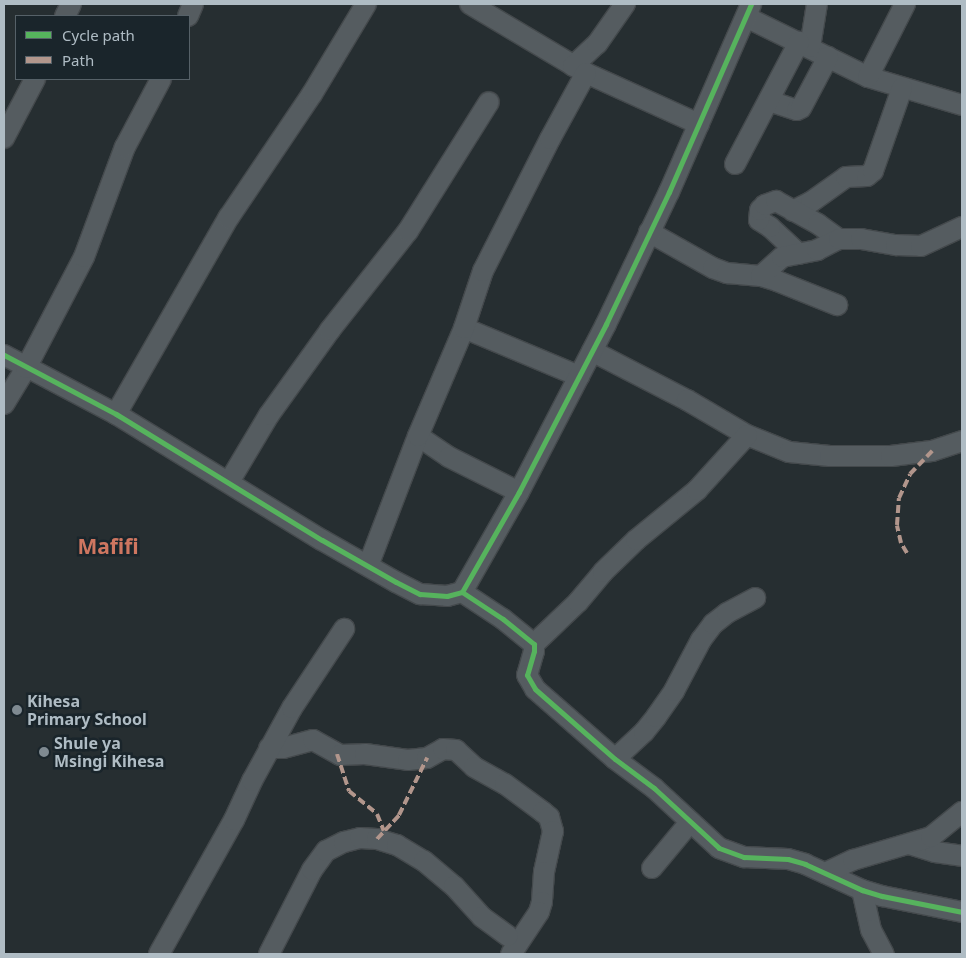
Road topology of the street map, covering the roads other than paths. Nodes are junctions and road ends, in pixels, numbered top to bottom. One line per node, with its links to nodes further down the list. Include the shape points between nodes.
1 (366, 4): 33 (street, via 312,94 229,217)
2 (470, 4): 9 (street)
3 (625, 4): 9 (street)
4 (817, 4): 7 (street)
5 (905, 4): 10 (street)
6 (748, 10): 7 (street); 17 (street)
7 (804, 45): 8 (street); 14 (street)
8 (828, 57): 10 (street); 14 (street, via 801,108 797,110)
9 (580, 69): 17 (street); 27 (street, via 550,139 483,271)
10 (868, 77): 13 (street)
11 (34, 80): 18 (street)
12 (160, 80): 30 (street, via 125,147 84,257)
13 (902, 88): 16 (street); 20 (street, via 873,171 867,176 846,177)
14 (769, 100): 19 (street)
15 (489, 102): 37 (street, via 408,231 330,330 269,415)
16 (962, 105)
17 (699, 124): 22 (street)
18 (4, 138)
19 (735, 164)
20 (793, 211): 23 (street); 24 (street, via 772,201 765,205 758,217)
21 (962, 227): 23 (street, via 922,246)
22 (649, 232): 25 (street, via 727,274); 28 (street)
23 (839, 239): 24 (street, via 817,250)
24 (799, 254): 25 (street, via 776,260)
25 (761, 276): 26 (street)
26 (837, 304)
27 (464, 328): 31 (street); 35 (street)
28 (592, 351): 31 (street); 34 (street, via 712,413)
29 (4, 355): 30 (street)
30 (26, 368): 32 (street); 33 (street)
31 (579, 376): 38 (street)
32 (4, 404)
33 (116, 414): 37 (street)
34 (747, 435): 36 (street, via 789,452 858,457 918,454); 43 (street, via 697,490 636,540)
35 (418, 436): 38 (street, via 449,457); 39 (street)
36 (962, 442)
37 (229, 482): 39 (street)
38 (519, 492): 40 (street)
39 (368, 566): 40 (street, via 420,594 447,596)
40 (462, 592): 43 (street)
41 (755, 598): 47 (street, via 713,624 656,717)
42 (344, 629): 44 (street)
43 (534, 644): 47 (street, via 528,681)
44 (292, 708): 45 (street); 46 (street)
45 (316, 741): 46 (street); 56 (street, via 340,755 366,754 408,760 427,758 443,748 456,750 474,767 505,784 549,817 553,831 539,912)
46 (269, 748): 57 (street, via 234,820)
47 (615, 759): 49 (street, via 654,788)
48 (962, 812): 50 (street, via 931,837)
49 (690, 822): 52 (street); 53 (street, via 719,848 731,853 744,857 788,859)
50 (909, 844): 51 (street); 53 (street, via 853,860)
51 (962, 856)
52 (652, 868)
53 (825, 873): 54 (street)
54 (862, 890): 55 (street); 59 (street, via 871,930)
55 (962, 912)
56 (510, 945): 58 (street, via 454,886 424,862 397,845 360,838 326,851 312,870)
57 (159, 954)
58 (269, 954)
59 (884, 954)

